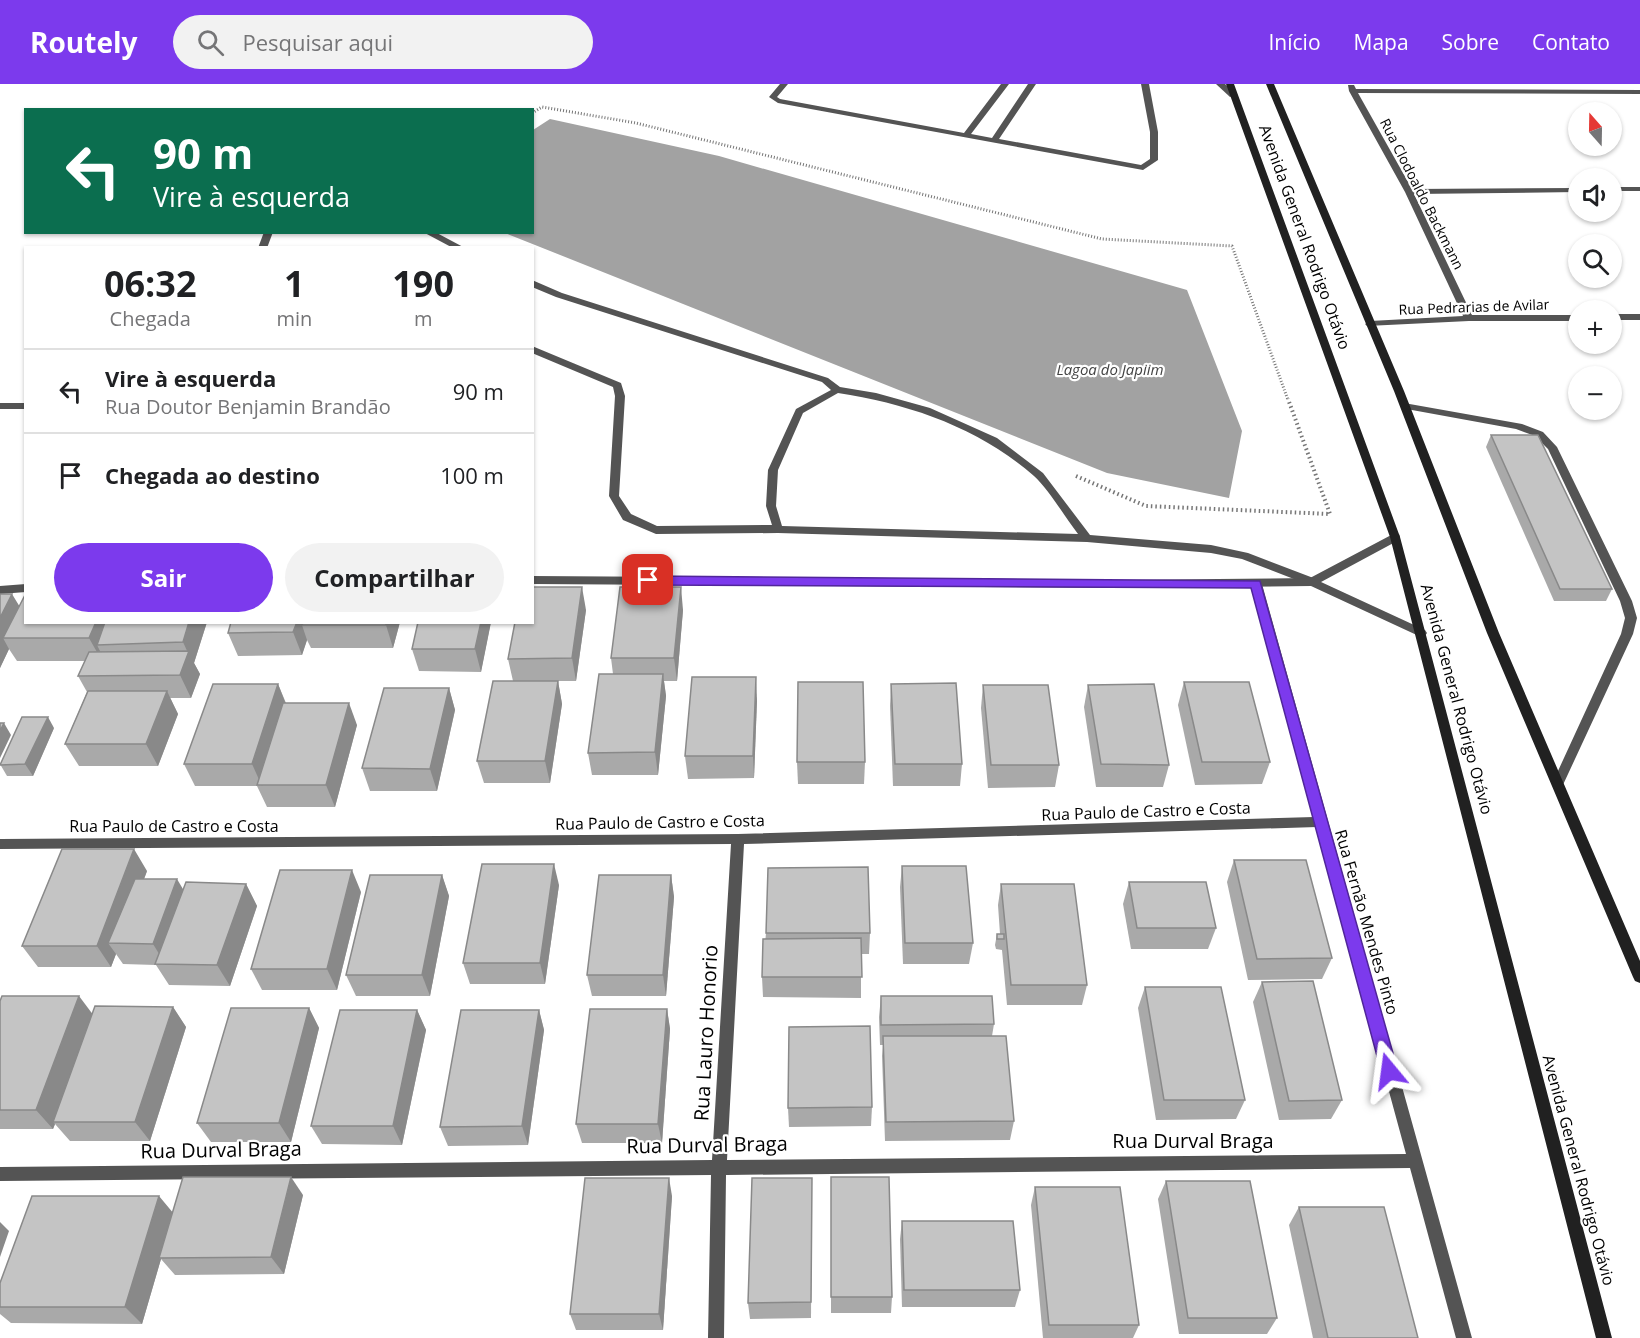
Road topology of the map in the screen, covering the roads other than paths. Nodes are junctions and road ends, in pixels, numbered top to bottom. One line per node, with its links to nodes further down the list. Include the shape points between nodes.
1 (784, 84): 11 (street, via 773,97 778,101)
2 (1005, 84): 11 (street)
3 (1032, 84): 12 (street)
4 (1145, 84): 12 (street, via 1154,132 1154,160 1143,168)
5 (1220, 84): 10 (street)
6 (1230, 84): 10 (main road, Avenida General Rodrigo Otávio)
7 (1270, 84): 24 (main road, Avenida General Rodrigo Otávio)
8 (1351, 87): 9 (street); 16 (street, Rua Clodoaldo Backmann)
9 (1640, 92)
10 (1233, 95): 31 (main road, Avenida General Rodrigo Otávio)
11 (966, 135): 12 (street)
12 (995, 140)
13 (1622, 189): 14 (street)
14 (1640, 189)
15 (1568, 190): 16 (street)
16 (1409, 192): 22 (street, Rua Clodoaldo Backmann)
17 (431, 234): 18 (street)
18 (458, 246)
19 (534, 283): 26 (street, via 559,295 825,380)
20 (1622, 317): 21 (street)
21 (1640, 317)
22 (1469, 318): 23 (street, Rua Pedrarias de Avilar); 24 (street, Rua Pedrarias de Avilar)
23 (1568, 318)
24 (1370, 324): 29 (main road, Avenida General Rodrigo Otávio)
25 (534, 350): 30 (street, via 618,386 614,496 627,517 656,530)
26 (837, 390): 30 (street, via 799,411 773,470 771,506); 32 (street, via 927,410 993,440 1039,475)
27 (0, 406): 28 (street)
28 (24, 406)
29 (1404, 406): 39 (main road, Avenida General Rodrigo Otávio, via 1493,633); 39 (street, via 1518,426 1539,434 1552,447 1626,601 1631,618 1627,634)
30 (778, 529): 32 (street)
31 (1395, 537): 34 (street); 38 (main road, Avenida General Rodrigo Otávio)
32 (1087, 538): 34 (street, via 1211,549 1244,556)
33 (534, 580): 35 (street)
34 (1312, 582): 35 (street); 38 (street)
35 (1256, 584): 40 (street, Rua Fernão Mendes Pinto)
36 (24, 588): 37 (street)
37 (0, 590)
38 (1421, 633): 49 (main road, Avenida General Rodrigo Otávio)
39 (1558, 784): 43 (main road, Avenida General Rodrigo Otávio)
40 (1320, 822): 41 (street, Rua Paulo de Castro e Costa); 44 (street, Rua Fernão Mendes Pinto)
41 (738, 839): 42 (street, Rua Paulo de Castro e Costa); 45 (street, Rua Lauro Honorio)
42 (0, 844)
43 (1639, 973)
44 (1415, 1161): 45 (street, Rua Durval Braga); 48 (street, Rua Fernão Mendes Pinto)
45 (719, 1166): 46 (street, Rua Durval Braga); 47 (street, Rua Lauro Honorio)
46 (0, 1174)
47 (716, 1338)
48 (1464, 1338)
49 (1604, 1338)

